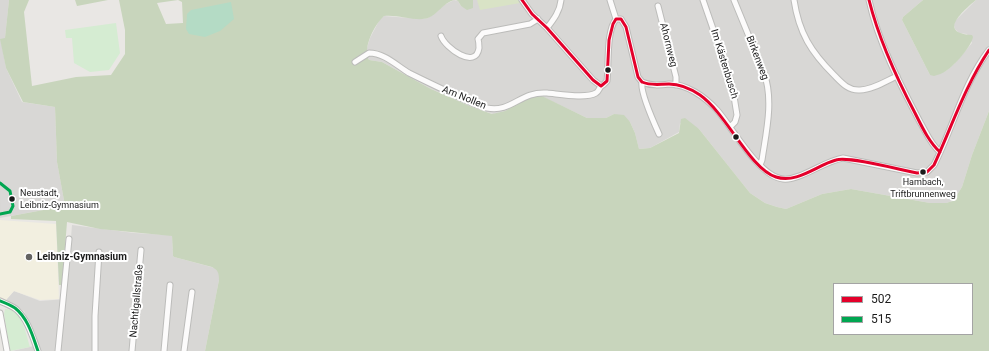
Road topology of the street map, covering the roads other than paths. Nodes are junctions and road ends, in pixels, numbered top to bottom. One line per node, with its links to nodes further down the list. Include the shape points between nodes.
1 (522, 0): 10 (street)
2 (561, 0): 11 (street, via 559,10)
3 (610, 0): 9 (street)
4 (703, 0): 19 (street, Im Kästenbusch, via 733,90 737,115)
5 (734, 0): 22 (street, Birkenweg, via 768,86 768,119)
6 (794, 0): 15 (street, via 800,25 811,49 845,85 860,90)
7 (869, 0): 15 (street)
8 (658, 6): 17 (street, Ahornweg)
9 (616, 19): 16 (street, via 621,19 625,23 637,73); 18 (street, via 610,35 607,81)
10 (538, 20): 11 (street); 12 (street, via 530,24 483,33 478,39 477,53 470,57 450,48)
11 (547, 28): 18 (street)
12 (441, 36)
13 (989, 50): 21 (street, via 968,86)
14 (355, 62): 18 (street, Am Nollen, via 369,53 380,55 412,74 488,108 507,107 536,93 592,95)
15 (897, 76): 21 (street)
16 (642, 82): 17 (street, via 649,85); 20 (street, via 643,93)
17 (676, 85): 19 (street, via 691,90 705,99)
18 (600, 86)
19 (730, 127): 22 (street)
20 (659, 134)
21 (939, 151): 22 (street, via 932,168 927,172 917,173 843,158 785,180 770,174)
22 (760, 165)
23 (69, 239): 32 (street)
24 (141, 250): 34 (street, Nachtigallstraße)
25 (99, 252): 33 (street)
26 (170, 285): 35 (street)
27 (192, 292): 36 (street)
28 (0, 301): 31 (street, via 21,314)
29 (0, 313): 30 (street)
30 (6, 351)
31 (38, 351)
32 (58, 351)
33 (95, 351)
34 (132, 351)
35 (164, 351)
36 (184, 351)

